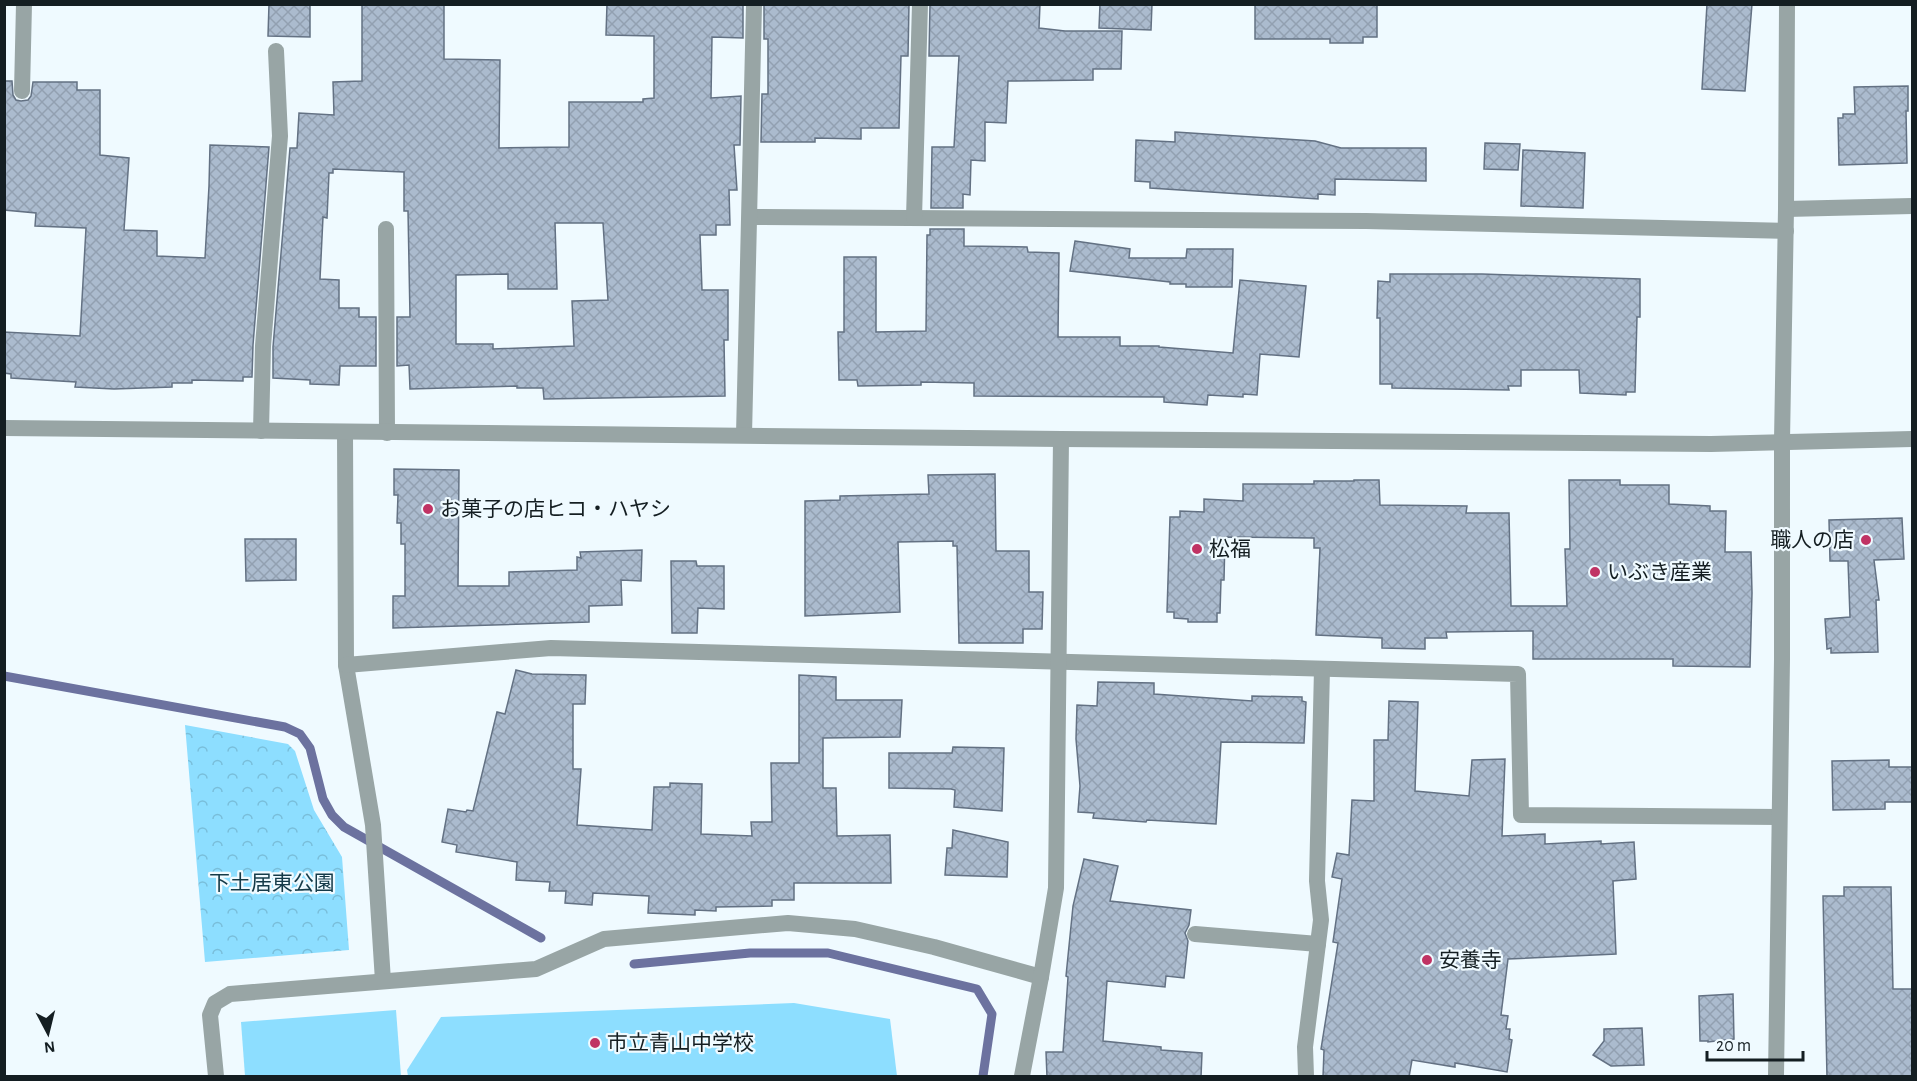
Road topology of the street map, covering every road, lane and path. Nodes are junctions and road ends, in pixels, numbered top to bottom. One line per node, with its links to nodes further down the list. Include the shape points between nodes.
1 (24, 4): 6 (street)
2 (754, 4): 9 (street)
3 (920, 4): 10 (street)
4 (1787, 4): 8 (street)
5 (276, 51): 14 (street, via 280,136 263,346)
6 (22, 92)
7 (1912, 206): 8 (street)
8 (1786, 209): 12 (street)
9 (750, 217): 10 (street); 17 (street)
10 (914, 218): 12 (street, via 1366,221)
11 (386, 229): 16 (street)
12 (1786, 231): 20 (street)
13 (4, 428): 14 (street)
14 (261, 431): 15 (street)
15 (345, 432): 16 (street); 22 (street)
16 (387, 433): 17 (street)
17 (744, 435): 18 (street)
18 (1061, 439): 20 (street, via 1711,444); 21 (street)
19 (1912, 439): 20 (street)
20 (1782, 441): 24 (street)
21 (1059, 662): 22 (street, via 551,648); 23 (street); 27 (street, via 1056,888)
22 (346, 665): 28 (street, via 373,825)
23 (1322, 669): 24 (street, via 1518,674 1521,815); 26 (street)
24 (1779, 817): 32 (street)
25 (1195, 934): 26 (street)
26 (1318, 944): 31 (street, via 1305,1047)
27 (1041, 977): 28 (street, via 855,929 788,923 604,939 536,969); 30 (street)
28 (383, 981): 29 (street, via 230,994 215,1003 210,1016)
29 (216, 1077)
30 (1022, 1077)
31 (1306, 1077)
32 (1776, 1077)

